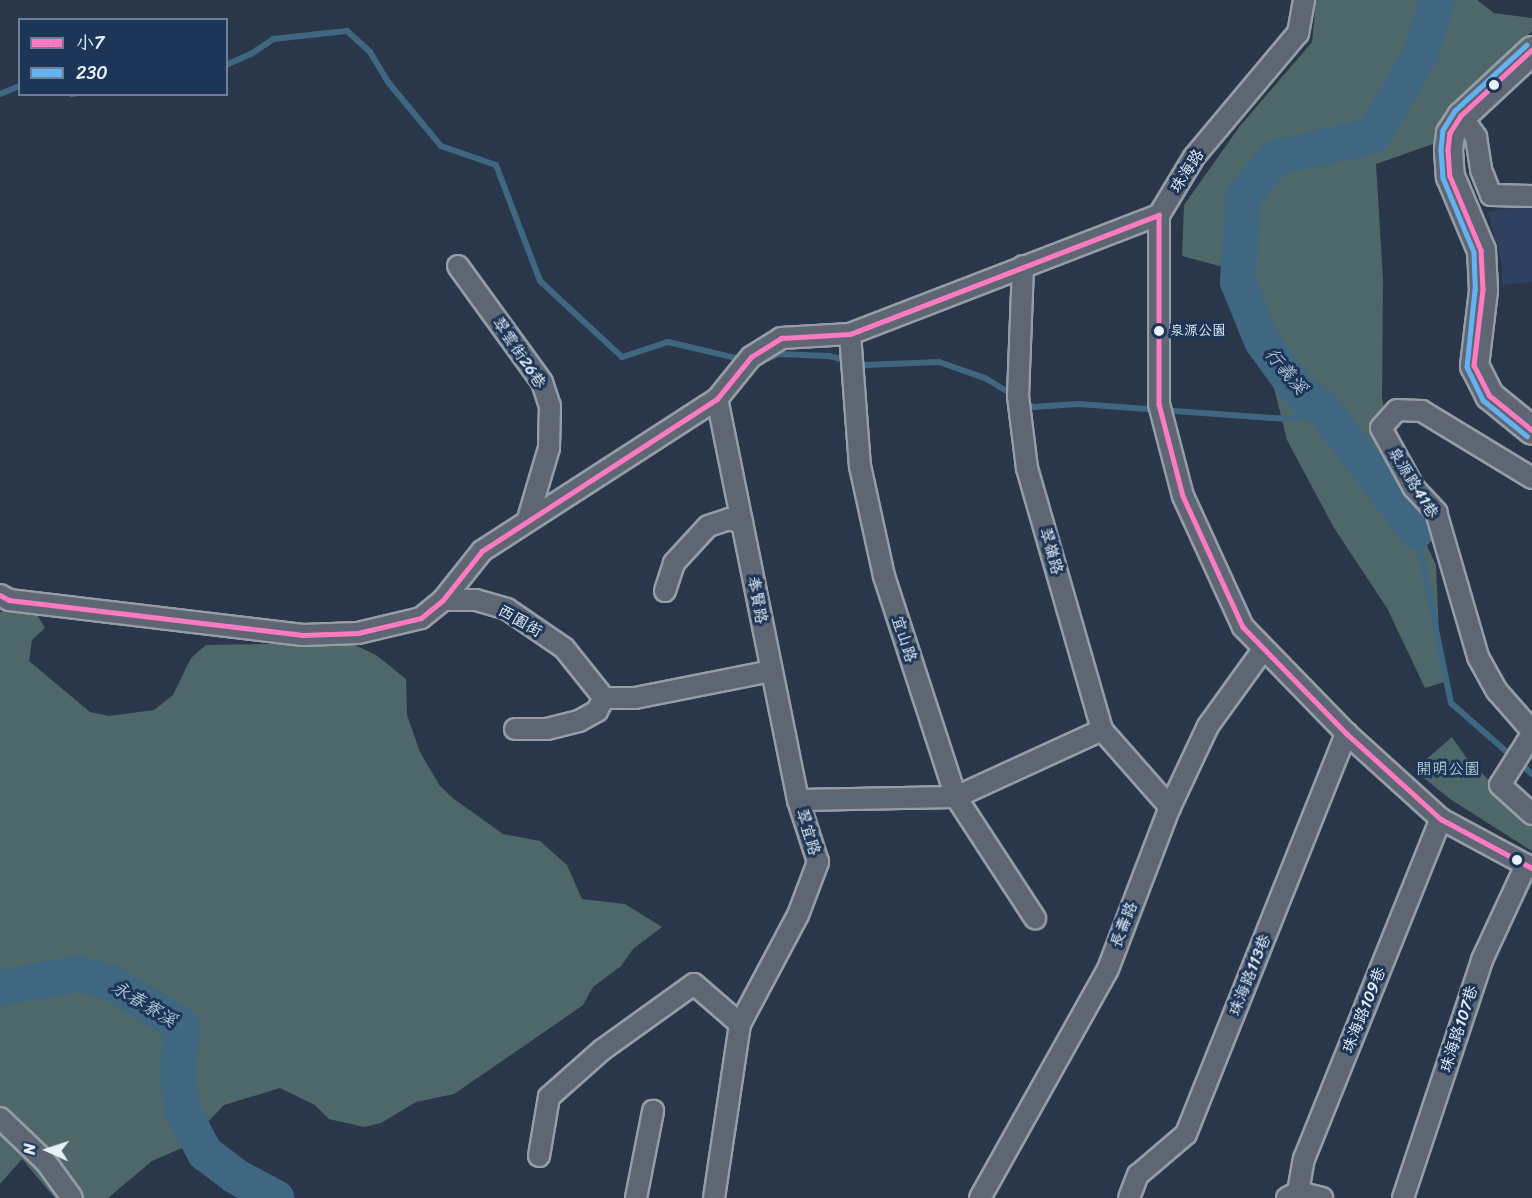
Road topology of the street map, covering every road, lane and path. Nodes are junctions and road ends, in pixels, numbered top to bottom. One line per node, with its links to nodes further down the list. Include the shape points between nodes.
1 (1304, 0): 5 (street, 珠海路, via 1299,33 1194,157)
2 (1532, 50): 3 (street)
3 (1461, 116): 4 (street, via 1476,137 1481,170 1491,195); 10 (street, via 1450,133 1448,150 1450,176 1481,250 1483,290 1474,365 1489,395)
4 (1532, 196)
5 (1160, 215): 7 (street); 17 (street, via 1159,404 1183,496 1243,627)
6 (458, 266): 12 (street, 翠雲街26巷, via 542,382 550,406 549,448)
7 (1023, 266): 8 (street); 21 (street, 翠嶺路, via 1018,396 1027,468)
8 (850, 334): 9 (street, via 781,338 751,357); 24 (street, 宜山路, via 860,466 884,576)
9 (717, 399): 12 (street); 13 (street, 奉賢路)
10 (1532, 430)
11 (1532, 478): 23 (street, 泉源路41巷, via 1422,411 1396,410 1381,428 1414,488 1436,512 1478,657)
12 (528, 519): 16 (street, via 482,551)
13 (742, 523): 14 (street, via 729,519 708,526 674,563); 18 (street, 奉賢路)
14 (665, 591)
15 (0, 595): 16 (street, via 9,600 303,635 358,633 421,618)
16 (442, 600): 19 (street, 西園街, via 476,600 507,609 564,648)
17 (1262, 651): 22 (street); 26 (street, 長壽路, via 1208,726)
18 (771, 671): 19 (street, via 635,698); 25 (street, 奉賢路)
19 (604, 698): 20 (street, via 597,711 579,721 547,729)
20 (514, 729)
21 (1102, 730): 24 (street, 翠宜路); 26 (street, 翠嶺路)
22 (1346, 733): 28 (street); 40 (street, 珠海路113巷, via 1186,1134 1138,1175)
23 (1530, 736): 27 (street, via 1500,785)
24 (956, 797): 25 (street, 翠宜路); 30 (street, 宜山路)
25 (798, 800): 31 (street, 翠宜路, via 818,862 798,915)
26 (1170, 807): 39 (street, 長壽路, via 1108,969)
27 (1532, 814)
28 (1441, 819): 29 (street); 35 (street, 珠海路109巷)
29 (1529, 866): 42 (street, 珠海路107巷, via 1482,960)
30 (1035, 918)
31 (740, 1024): 34 (street, via 694,984 603,1050 549,1096); 38 (street, 翠宜路)
32 (653, 1112): 37 (street)
33 (0, 1118): 36 (street, via 46,1162)
34 (539, 1156)
35 (1293, 1195): 41 (street)
36 (72, 1198)
37 (636, 1198)
38 (714, 1198)
39 (980, 1198)
40 (1129, 1198)
41 (1322, 1198)
42 (1403, 1198)

